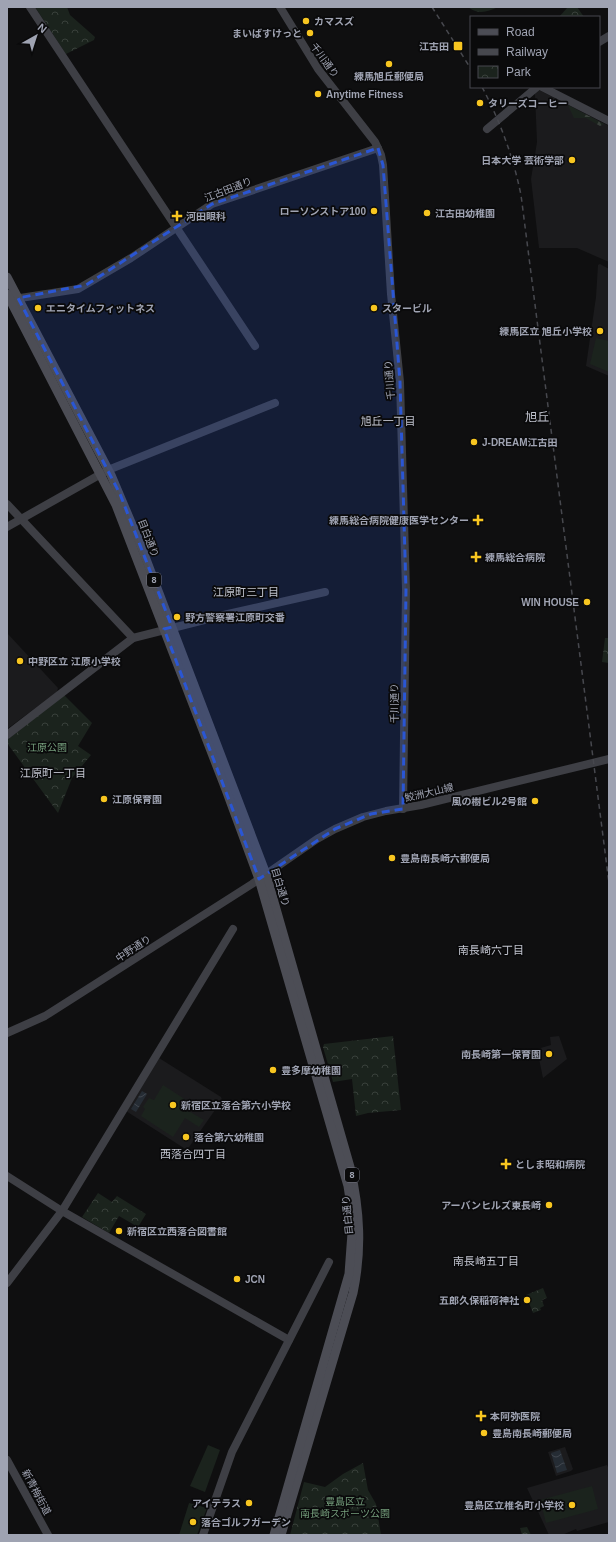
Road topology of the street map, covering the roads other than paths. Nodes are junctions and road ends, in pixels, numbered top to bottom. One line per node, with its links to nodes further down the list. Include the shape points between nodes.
1 (30, 7): 10 (street)
2 (280, 7): 9 (street, 千川通り, via 318,69)
3 (609, 36): 4 (street)
4 (600, 41)
5 (536, 88): 8 (street)
6 (544, 88): 7 (street)
7 (609, 121)
8 (487, 129)
9 (378, 148): 10 (street, 江古田通り, via 221,200); 24 (street, 千川通り, via 383,165 391,294 400,382 406,590)
10 (176, 228): 12 (street, 江古田通り, via 86,285); 13 (street)
11 (7, 277): 12 (main road, 目白通り / 8)
12 (10, 298): 15 (main road, 目白通り / 8)
13 (255, 346)
14 (275, 403): 15 (street)
15 (105, 472): 17 (street); 20 (main road, 目白通り / 8, via 120,494)
16 (7, 504): 17 (street)
17 (21, 519): 18 (street); 21 (street)
18 (7, 527)
19 (325, 592): 20 (street)
20 (168, 628): 21 (street); 25 (main road, 目白通り / 8)
21 (133, 638): 22 (street)
22 (7, 735)
23 (609, 759): 24 (street, 鮫洲大山線)
24 (403, 809): 25 (street, 鮫洲大山線, via 371,814 335,828)
25 (263, 876): 27 (street, 中野通り, via 46,1016); 36 (main road, 目白通り / 8, via 344,1169 353,1219 351,1262 346,1289); 37 (main road, 目白通り / 8, via 350,1167 360,1224 358,1264 353,1293)
26 (233, 929): 29 (street)
27 (7, 1033)
28 (7, 1176): 29 (street)
29 (62, 1211): 31 (street); 32 (street)
30 (330, 1262): 32 (street)
31 (7, 1283)
32 (289, 1340): 35 (street, via 232,1452)
33 (7, 1460): 34 (street, 新青梅街道)
34 (48, 1535)
35 (203, 1535)
36 (274, 1535)
37 (281, 1535)

